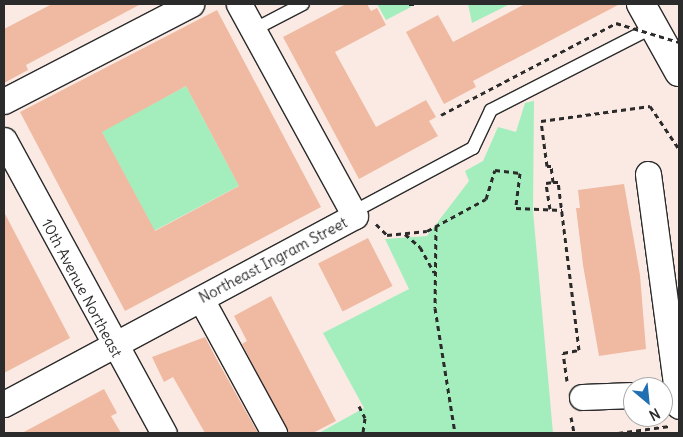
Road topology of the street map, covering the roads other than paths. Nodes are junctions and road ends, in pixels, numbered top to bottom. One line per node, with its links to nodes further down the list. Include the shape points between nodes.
1 (191, 4): 7 (street)
2 (239, 4): 4 (street, Northeast Ingram Street)
3 (303, 4): 4 (lane)
4 (253, 30): 10 (street, Northeast Ingram Street)
5 (663, 33): 6 (main road); 10 (lane, via 491,110 473,148)
6 (679, 72)
7 (4, 101)
8 (4, 140): 12 (street, 10th Avenue Northeast)
9 (648, 174): 15 (street)
10 (353, 212): 11 (street, Northeast Ingram Street, via 355,216)
11 (201, 298): 12 (street, Northeast Ingram Street); 18 (street)
12 (112, 346): 16 (street, Northeast Ingram Street); 17 (street, 10th Avenue Northeast)
13 (623, 395): 14 (street)
14 (582, 397)
15 (675, 397)
16 (4, 404)
17 (164, 433)
18 (274, 433)

